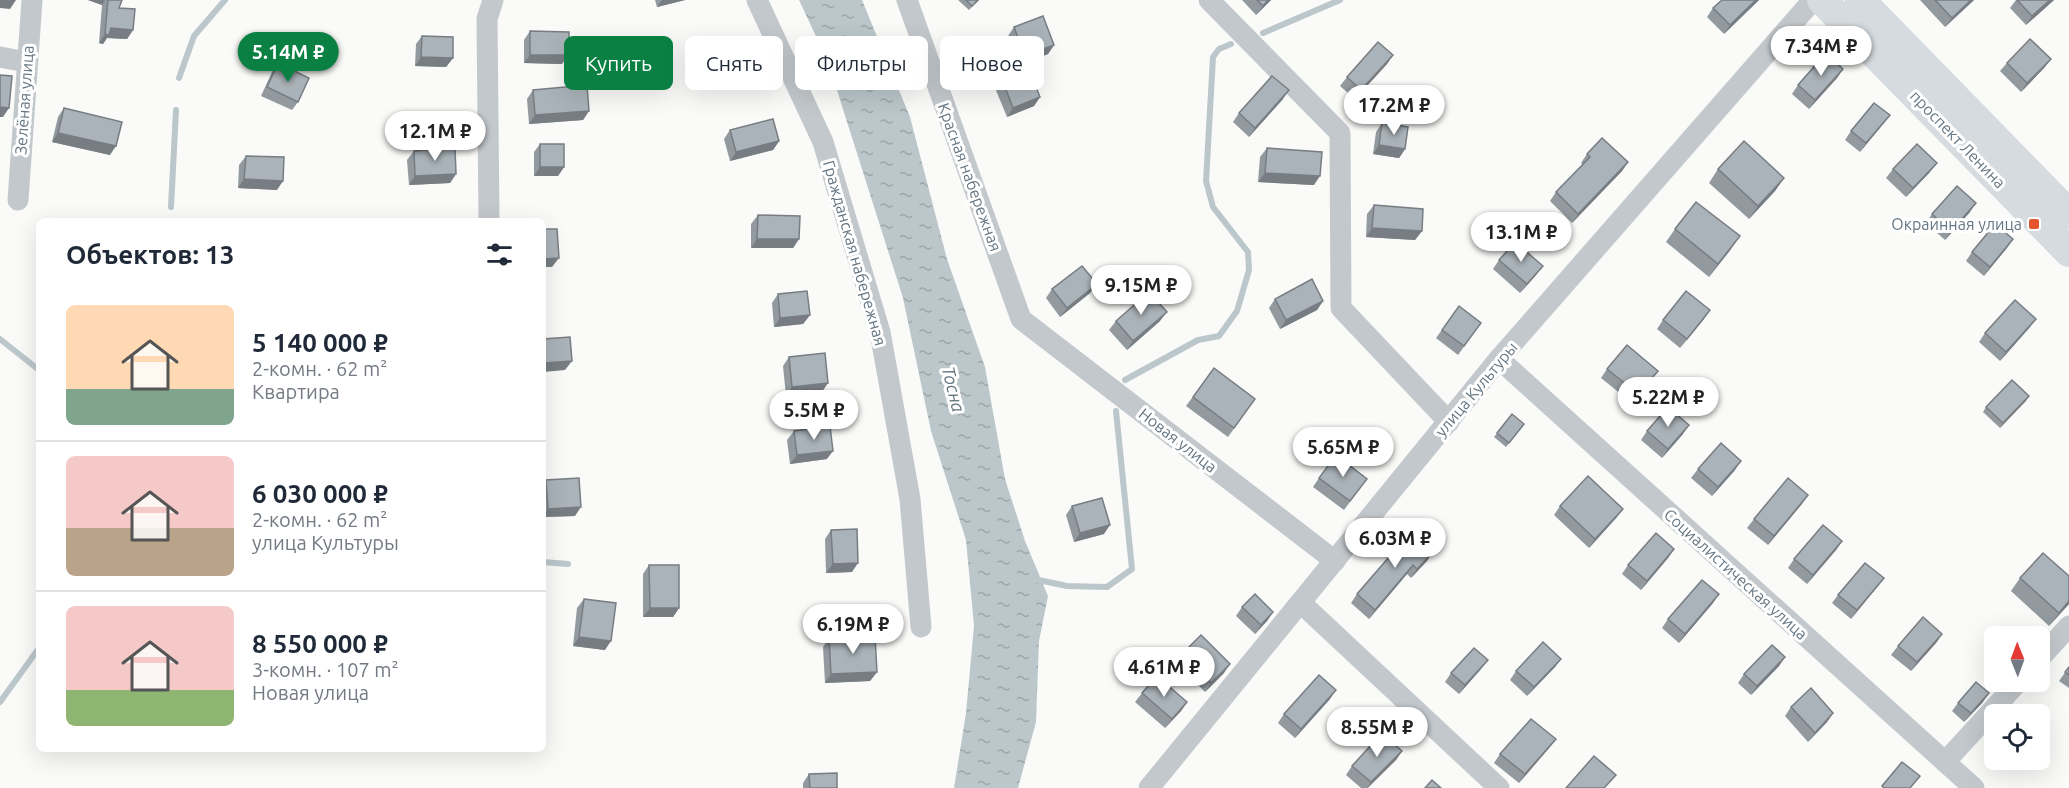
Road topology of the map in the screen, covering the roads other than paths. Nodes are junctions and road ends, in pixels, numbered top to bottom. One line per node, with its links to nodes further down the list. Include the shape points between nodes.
1 (32, 0): 10 (street, Зелёная улица)
2 (493, 0): 13 (street, via 487,19)
3 (757, 0): 21 (street, Гражданская набережная, via 823,142 879,332 910,499)
4 (907, 0): 15 (street, Красная набережная)
5 (1209, 0): 17 (street, via 1341,133 1341,309)
6 (1813, 0): 16 (street, улица Культуры)
7 (1822, 0): 14 (main road, проспект Ленина)
8 (1860, 0): 12 (main road, проспект Ленина)
9 (0, 57): 10 (street)
10 (26, 62): 11 (street, Зелёная улица)
11 (18, 200)
12 (2069, 214)
13 (489, 218)
14 (2069, 252)
15 (1021, 319): 18 (street, Новая улица)
16 (1499, 360): 17 (street, улица Культуры); 24 (street, Социалистическая улица)
17 (1449, 422): 18 (street, улица Культуры)
18 (1335, 561): 19 (street, улица Культуры)
19 (1301, 603): 25 (street, улица Культуры); 26 (street)
20 (2069, 626): 22 (street)
21 (921, 627)
22 (2050, 647)
23 (2009, 692): 24 (street)
24 (1945, 762): 27 (street, Социалистическая улица)
25 (1149, 788)
26 (1499, 788)
27 (1974, 788)

